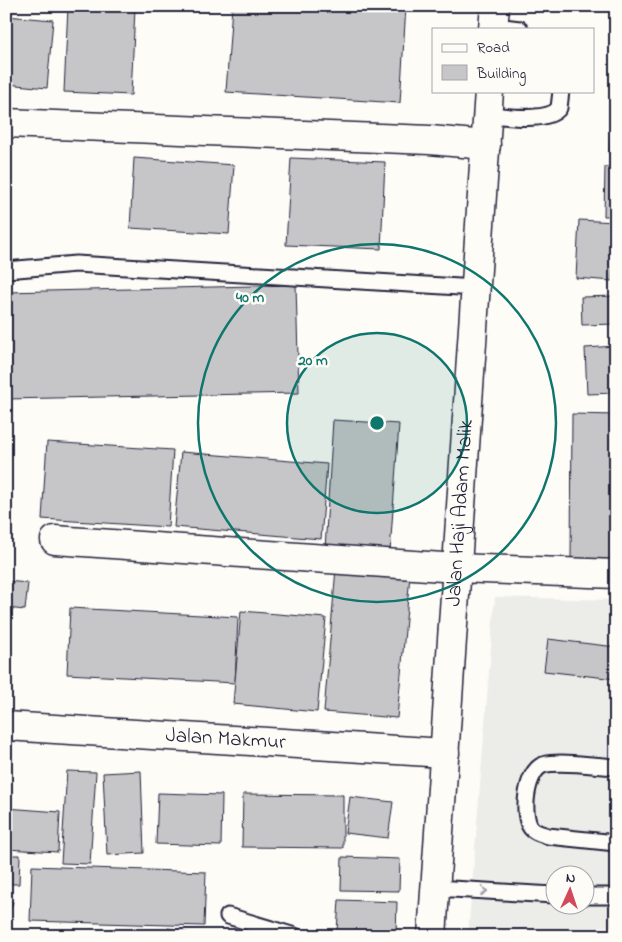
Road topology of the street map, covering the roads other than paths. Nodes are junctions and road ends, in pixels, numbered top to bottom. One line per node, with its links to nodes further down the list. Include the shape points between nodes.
1 (494, 20): 2 (lane)
2 (517, 28)
3 (561, 92): 4 (lane, via 558,108 551,114 537,117)
4 (489, 103): 6 (street, Jalan Haji Adam Malik)
5 (6, 123): 6 (street)
6 (486, 145): 8 (street, Jalan Haji Adam Malik)
7 (6, 270): 8 (lane, via 76,264)
8 (476, 288): 10 (street, Jalan Haji Adam Malik)
9 (55, 540): 10 (street)
10 (457, 568): 11 (street); 13 (street, Jalan Haji Adam Malik)
11 (616, 574)
12 (6, 726): 13 (street, Jalan Makmur)
13 (445, 753): 16 (street, Jalan Haji Adam Malik)
14 (616, 767): 15 (lane, via 555,763 542,766 534,772 526,797 527,818 530,827 538,833)
15 (616, 843)
16 (436, 888): 17 (lane, one-way to 17); 22 (street, Jalan Haji Adam Malik)
17 (544, 894)
18 (594, 896): 19 (lane)
19 (616, 896)
20 (228, 916): 21 (lane)
21 (294, 936)
22 (432, 936)

